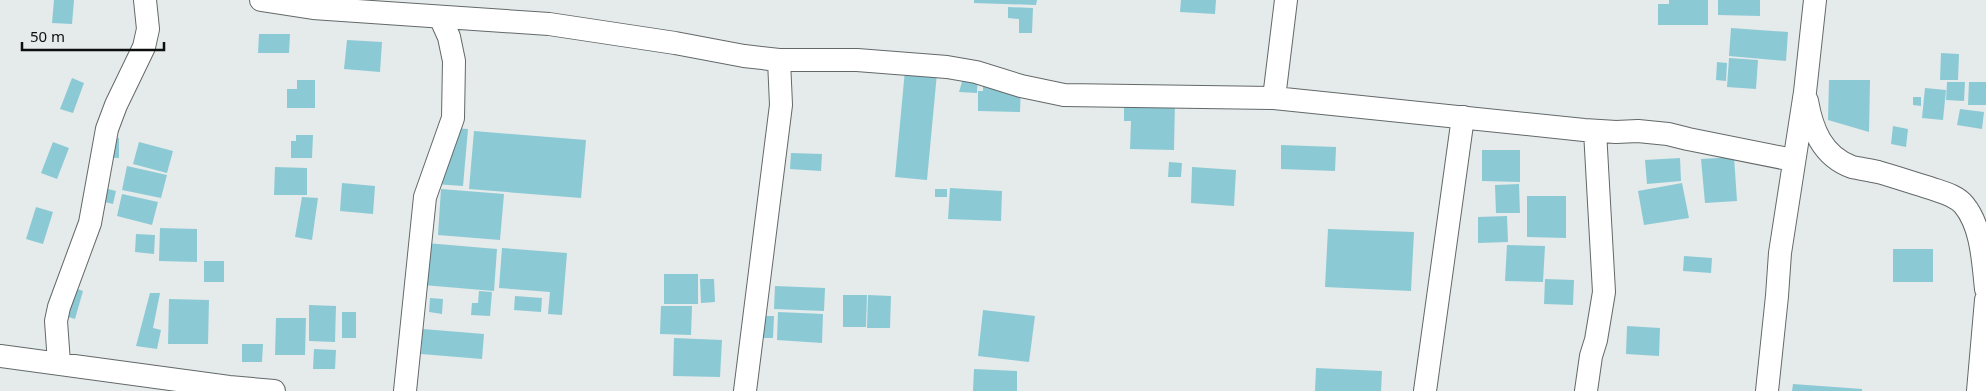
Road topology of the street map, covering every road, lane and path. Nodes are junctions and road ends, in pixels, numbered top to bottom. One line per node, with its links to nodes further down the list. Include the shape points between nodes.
1 (145, 0): 16 (street, via 148,29 144,47 107,129 90,223 59,307 56,321)
2 (261, 0): 5 (street)
3 (1286, 0): 9 (street)
4 (1815, 0): 8 (street)
5 (310, 4): 6 (street)
6 (440, 17): 7 (street, via 549,24); 18 (street, via 449,37 454,61 453,118 425,197)
7 (779, 60): 9 (street, via 857,60 947,67 1064,95); 19 (street, via 781,105)
8 (1805, 92): 12 (street); 13 (street, via 1811,122 1818,138 1832,155 1852,166 1951,195 1964,205 1975,225)
9 (1274, 98): 10 (street)
10 (1464, 118): 11 (street); 20 (street)
11 (1596, 131): 12 (street, via 1668,134); 21 (street, via 1604,292)
12 (1793, 160): 22 (street, via 1780,253)
13 (1986, 289)
14 (1986, 300): 23 (street)
15 (0, 356): 16 (street)
16 (58, 363): 17 (street)
17 (274, 391)
18 (405, 391)
19 (745, 391)
20 (1425, 391)
21 (1586, 391)
22 (1767, 391)
23 (1978, 391)

